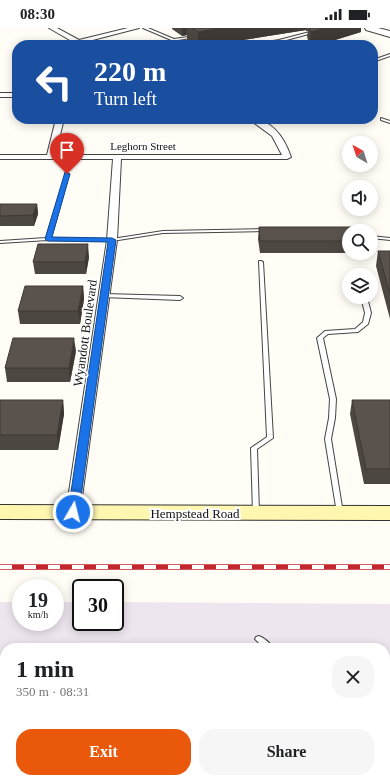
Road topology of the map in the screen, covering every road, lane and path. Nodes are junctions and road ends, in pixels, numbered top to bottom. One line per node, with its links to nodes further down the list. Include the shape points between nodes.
1 (52, 28): 8 (street)
2 (136, 28): 9 (street)
3 (145, 28): 10 (lane)
4 (329, 28): 11 (lane)
5 (370, 28): 6 (street)
6 (390, 34)
7 (203, 35): 10 (lane)
8 (72, 40)
9 (92, 40)
10 (173, 40)
11 (283, 40)
12 (390, 55): 13 (lane)
13 (378, 59)
14 (0, 95): 15 (street)
15 (12, 95)
16 (382, 119): 17 (lane)
17 (390, 122)
18 (59, 124): 20 (street)
19 (260, 124): 22 (street, Leghorn Street, via 278,136 287,157)
20 (50, 156): 21 (street, Leghorn Street); 22 (street, Leghorn Street)
21 (0, 157)
22 (117, 157): 27 (street, Wyandott Boulevard)
23 (67, 174): 26 (lane)
24 (272, 230): 27 (lane, via 163,232)
25 (378, 238): 28 (lane)
26 (48, 239): 27 (lane); 29 (lane)
27 (112, 240): 31 (street, Wyandott Boulevard)
28 (390, 240)
29 (0, 242)
30 (261, 262): 36 (lane, via 270,438 254,448)
31 (104, 296): 32 (lane); 35 (street, Wyandott Boulevard)
32 (180, 298)
33 (366, 304): 37 (lane, via 368,313 366,323 356,331 327,332 320,338 333,399 328,439)
34 (0, 512): 35 (main road, Hempstead Road)
35 (73, 512): 36 (main road, Hempstead Road)
36 (256, 513): 37 (main road, Hempstead Road)
37 (340, 513): 38 (main road, Hempstead Road)
38 (390, 513)
39 (259, 639): 40 (lane)
40 (263, 643)

